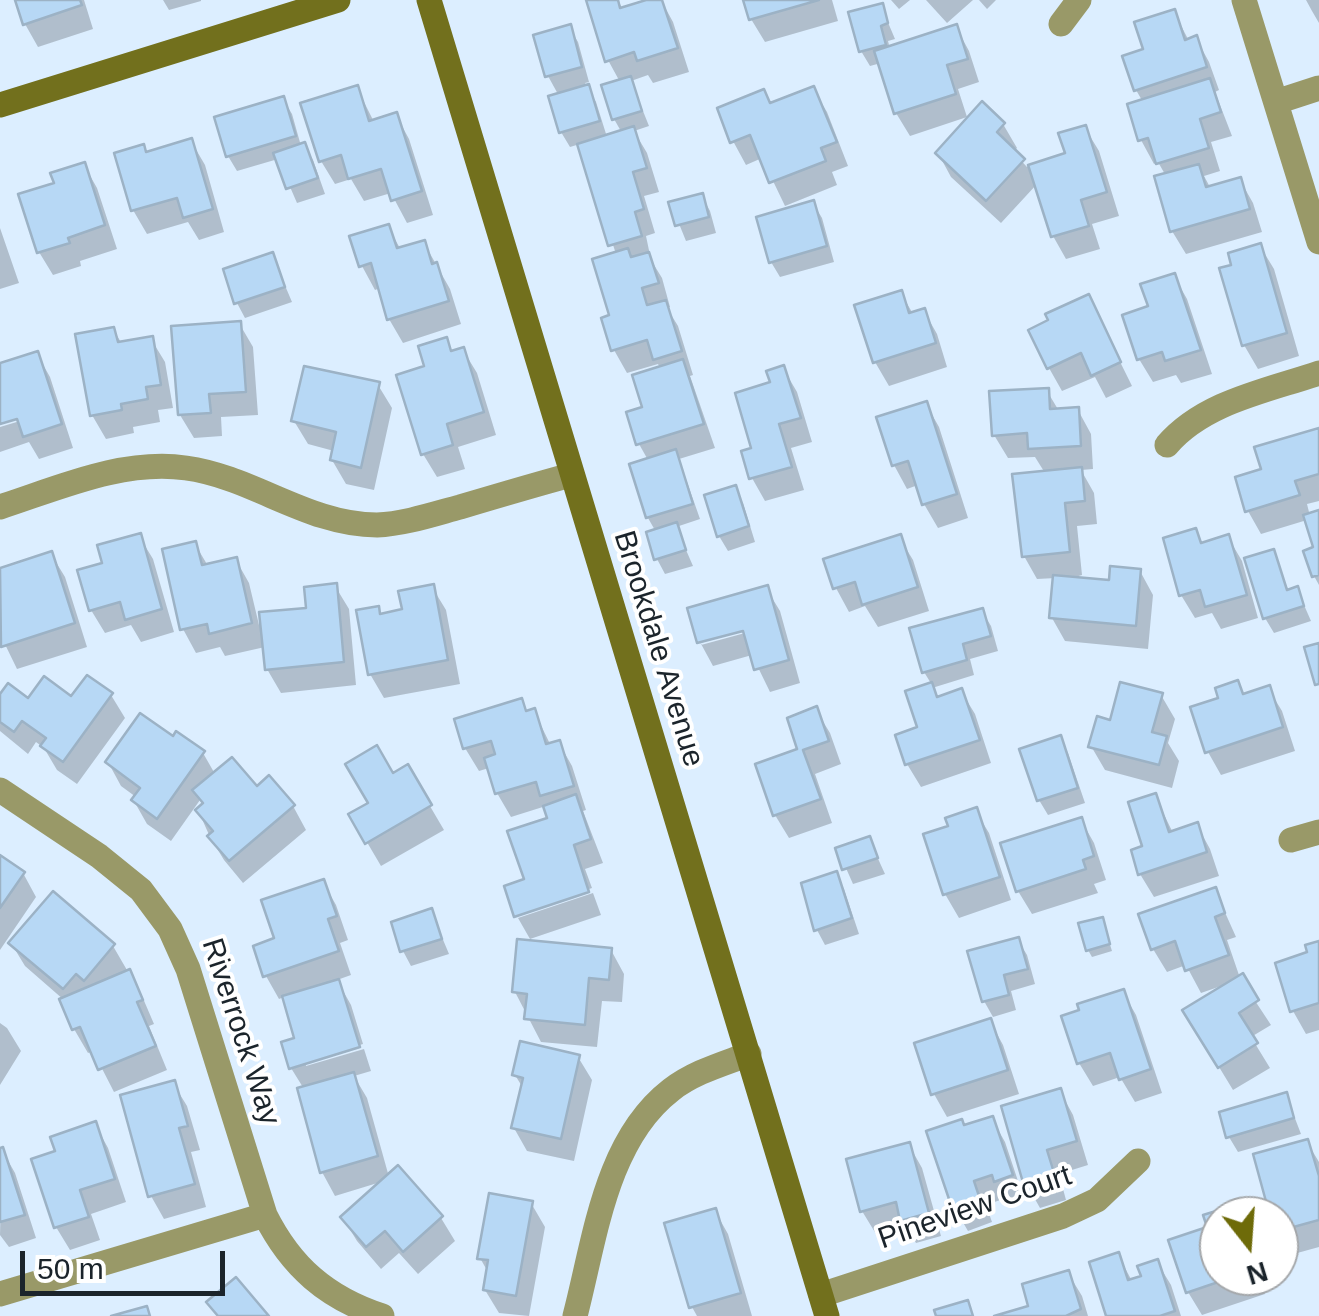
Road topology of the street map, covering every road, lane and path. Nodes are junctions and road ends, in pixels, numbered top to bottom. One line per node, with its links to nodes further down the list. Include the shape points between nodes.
1 (338, 0): 8 (street)
2 (429, 0): 12 (street, Brookdale Avenue)
3 (1079, 0): 5 (street)
4 (1244, 0): 7 (street)
5 (1062, 24)
6 (1319, 88): 7 (street)
7 (1276, 102): 9 (street)
8 (0, 105)
9 (1319, 242)
10 (1319, 374): 11 (street, via 1201,414)
11 (1167, 445)
12 (570, 475): 13 (street, via 379,525 309,513 187,468 110,472); 17 (street, Brookdale Avenue)
13 (0, 507)
14 (0, 790): 19 (street, Riverrock Way, via 100,856 141,890 170,929)
15 (1319, 832): 16 (street)
16 (1291, 840)
17 (749, 1054): 21 (street, Brookdale Avenue); 23 (street, via 702,1072 643,1117 612,1177)
18 (1138, 1161): 21 (street, Pineview Court, via 1097,1200 1063,1216)
19 (265, 1215): 20 (street); 22 (street, Riverrock Way, via 280,1245 308,1276 350,1305)
20 (0, 1294)
21 (824, 1306)
22 (382, 1316)
23 (576, 1316)

